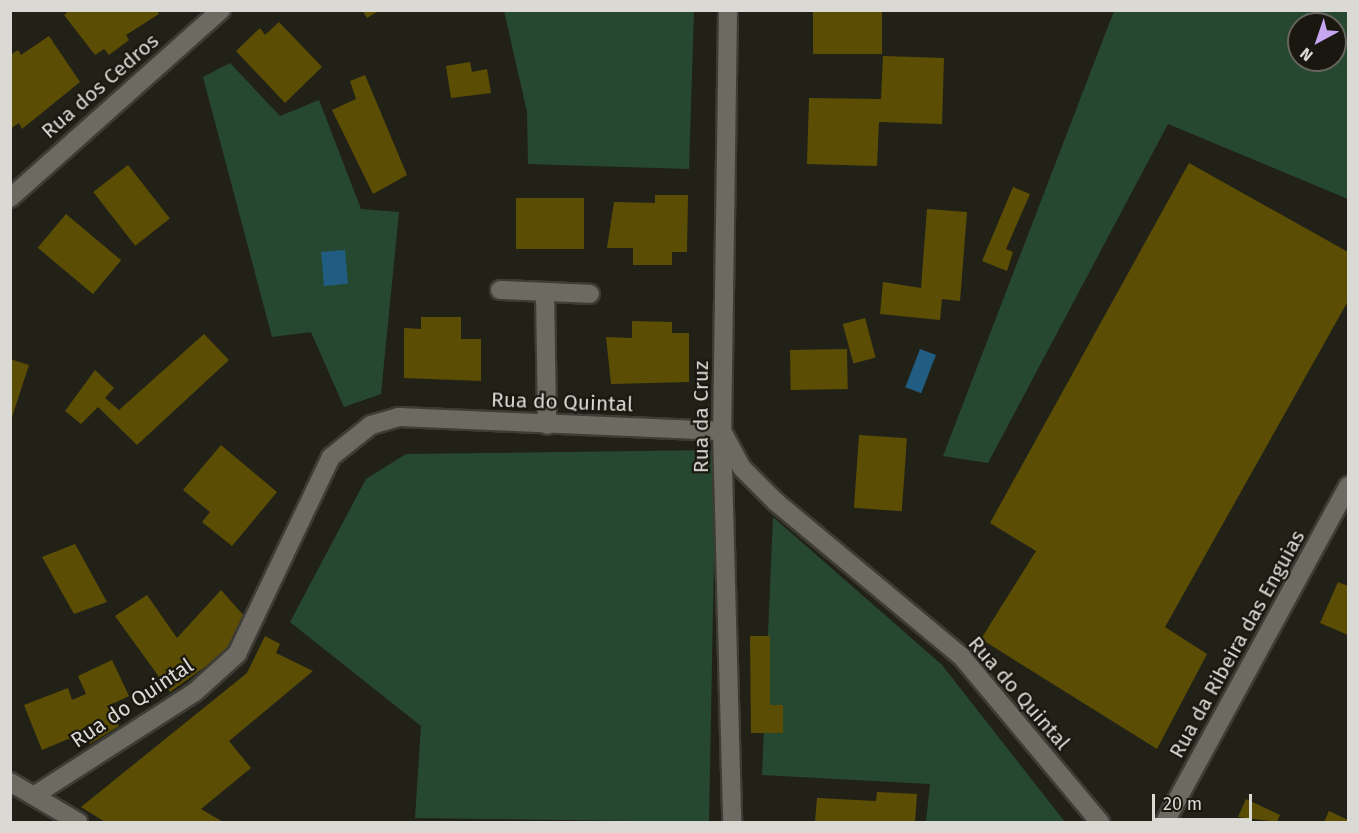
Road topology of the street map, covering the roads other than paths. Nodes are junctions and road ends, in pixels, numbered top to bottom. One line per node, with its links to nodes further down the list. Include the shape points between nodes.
1 (221, 10): 3 (street, Rua dos Cedros)
2 (728, 10): 8 (street, Rua da Cruz)
3 (10, 198)
4 (500, 290): 5 (street)
5 (545, 292): 6 (street); 7 (street)
6 (590, 294)
7 (547, 425): 8 (street, Rua do Quintal); 11 (street, Rua do Quintal, via 399,417 371,425 331,457 237,654 195,692)
8 (722, 431): 13 (street, Rua da Cruz); 14 (street, Rua do Quintal, via 742,468 776,502 960,656)
9 (1348, 486): 15 (street, Rua da Ribeira das Enguias)
10 (10, 782): 11 (street)
11 (35, 795): 12 (street)
12 (78, 822)
13 (732, 822)
14 (1100, 822)
15 (1165, 822)

